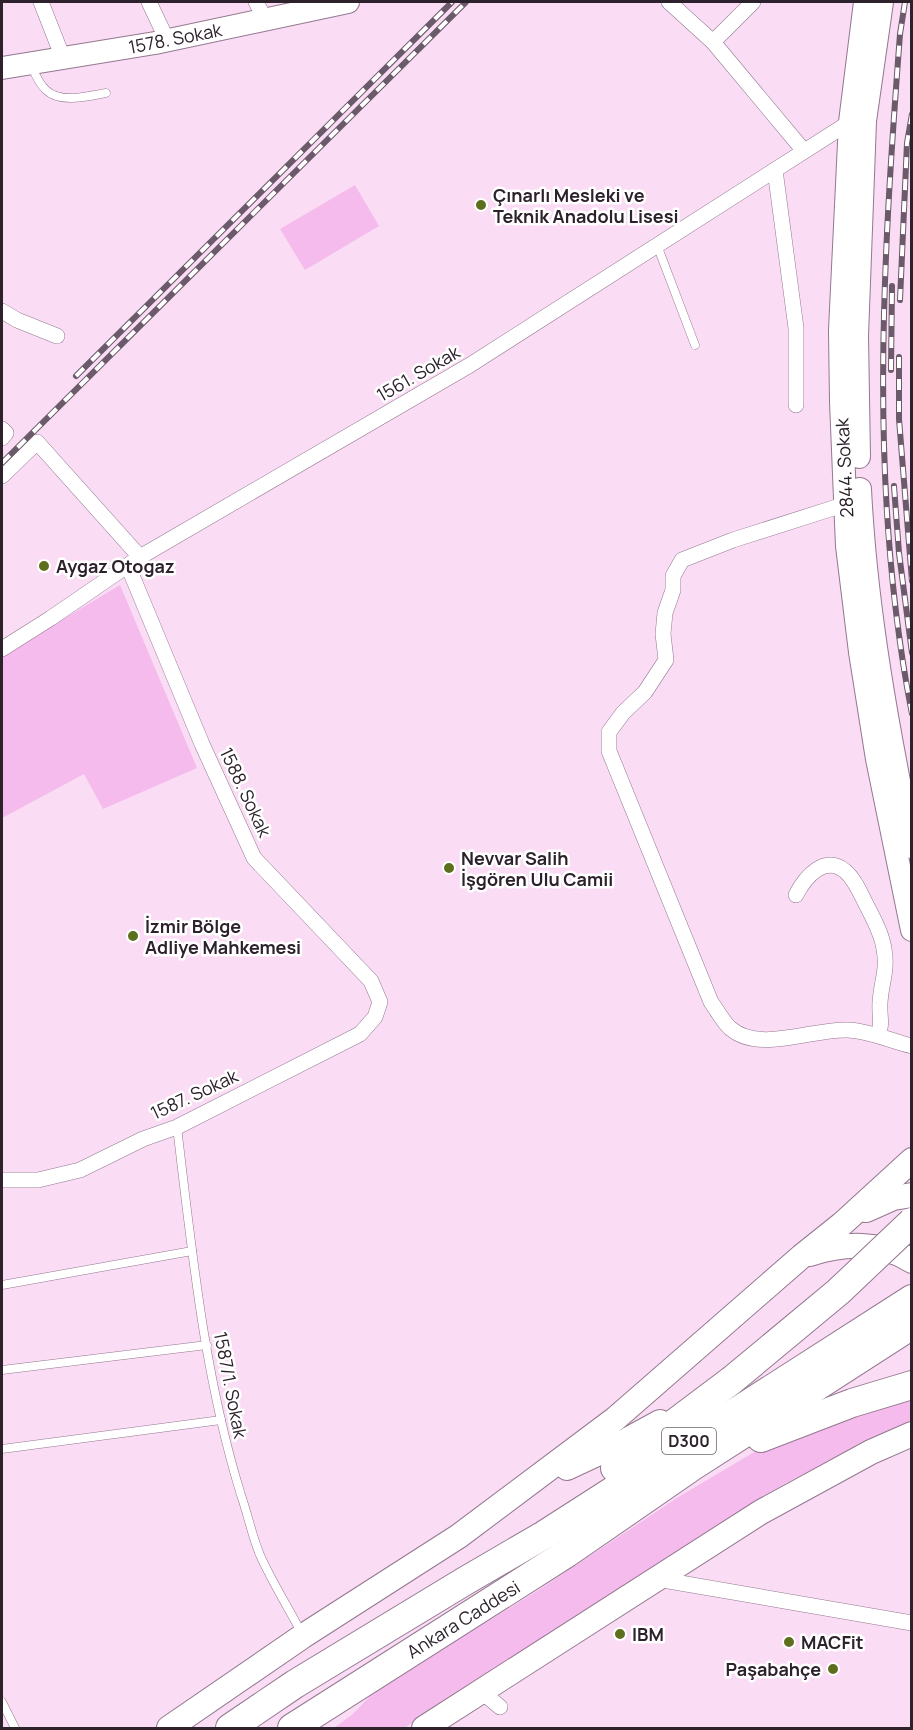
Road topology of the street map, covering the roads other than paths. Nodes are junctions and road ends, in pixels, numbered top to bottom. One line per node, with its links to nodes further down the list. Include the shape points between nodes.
1 (41, 2): 11 (street)
2 (149, 2): 9 (street)
3 (348, 2): 8 (main road, 1578. Sokak)
4 (669, 2): 10 (street)
5 (753, 2): 10 (street)
6 (865, 2): 15 (main road, 2844. Sokak)
7 (882, 2): 15 (main road, 2844. Sokak)
8 (261, 10): 9 (main road, 1578. Sokak)
9 (167, 40): 11 (main road, 1578. Sokak)
10 (713, 42): 16 (street)
11 (63, 58): 12 (main road, 1578. Sokak)
12 (30, 64): 13 (main road, 1578. Sokak); 14 (lane, via 51,95 87,97)
13 (2, 68)
14 (106, 93)
15 (857, 122): 16 (street, 1561. Sokak); 26 (main road, 2844. Sokak, via 840,330); 29 (main road, 2844. Sokak, via 864,172 857,336 862,516 881,684)
16 (804, 152): 17 (street, 1561. Sokak)
17 (775, 170): 18 (street, 1561. Sokak); 22 (street, via 796,328)
18 (657, 245): 21 (lane); 27 (street, 1561. Sokak, via 470,365)
19 (2, 311): 20 (street)
20 (57, 336)
21 (695, 345)
22 (796, 405)
23 (2, 429): 24 (street, via 6,433)
24 (2, 438)
25 (2, 476): 27 (street, 1588. Sokak, via 37,442)
26 (846, 504): 31 (main road, 2844. Sokak, via 862,664); 33 (street, via 682,560 673,576 665,613 666,660 645,692 609,732 609,751 711,1002 729,1028 742,1036 759,1039 847,1030)
27 (134, 561): 28 (street, 1561. Sokak); 32 (street, 1588. Sokak, via 202,744 254,858 371,981)
28 (2, 649)
29 (912, 847)
30 (796, 895): 33 (street, via 820,867 833,865 846,871 857,887 884,945 887,965)
31 (912, 930)
32 (380, 1002): 35 (street, 1587. Sokak, via 375,1017 360,1034)
33 (878, 1035): 34 (street)
34 (912, 1046)
35 (177, 1127): 37 (street, 1587. Sokak, via 142,1138 80,1170 38,1180); 41 (lane, 1587/1. Sokak)
36 (912, 1160): 40 (main road)
37 (2, 1180)
38 (912, 1195): 40 (main road, via 893,1198)
39 (912, 1222): 49 (highway, bridge, via 838,1292)
40 (842, 1224): 42 (main road)
41 (192, 1251): 44 (lane); 47 (lane, 1587/1. Sokak)
42 (802, 1256): 43 (main road, via 824,1249 860,1246 886,1249); 56 (main road, via 615,1419)
43 (912, 1261)
44 (2, 1285)
45 (912, 1299): 59 (highway, D300, via 544,1535)
46 (912, 1324): 57 (highway, D300)
47 (207, 1345): 48 (lane); 51 (lane, 1587/1. Sokak)
48 (2, 1370)
49 (732, 1380): 56 (main road, via 627,1440); 59 (highway, via 513,1538)
50 (912, 1385): 57 (highway, via 763,1437 666,1494)
51 (221, 1419): 54 (lane); 61 (lane, 1587/1. Sokak, via 260,1555)
52 (912, 1427): 55 (main road)
53 (912, 1434): 55 (main road)
54 (2, 1449)
55 (872, 1452): 58 (main road, via 761,1512)
56 (524, 1488): 61 (main road, via 459,1536)
57 (633, 1508): 62 (highway, Ankara Caddesi / D300)
58 (657, 1579): 60 (street); 69 (main road, via 491,1700)
59 (465, 1581): 66 (highway, Ankara Caddesi / D300)
60 (912, 1623)
61 (303, 1636): 65 (main road)
62 (360, 1685): 67 (highway, Ankara Caddesi / D300); 68 (main road)
63 (2, 1702): 64 (lane)
64 (15, 1728)
65 (169, 1728)
66 (230, 1728)
67 (292, 1728)
68 (315, 1728)
69 (424, 1728)

